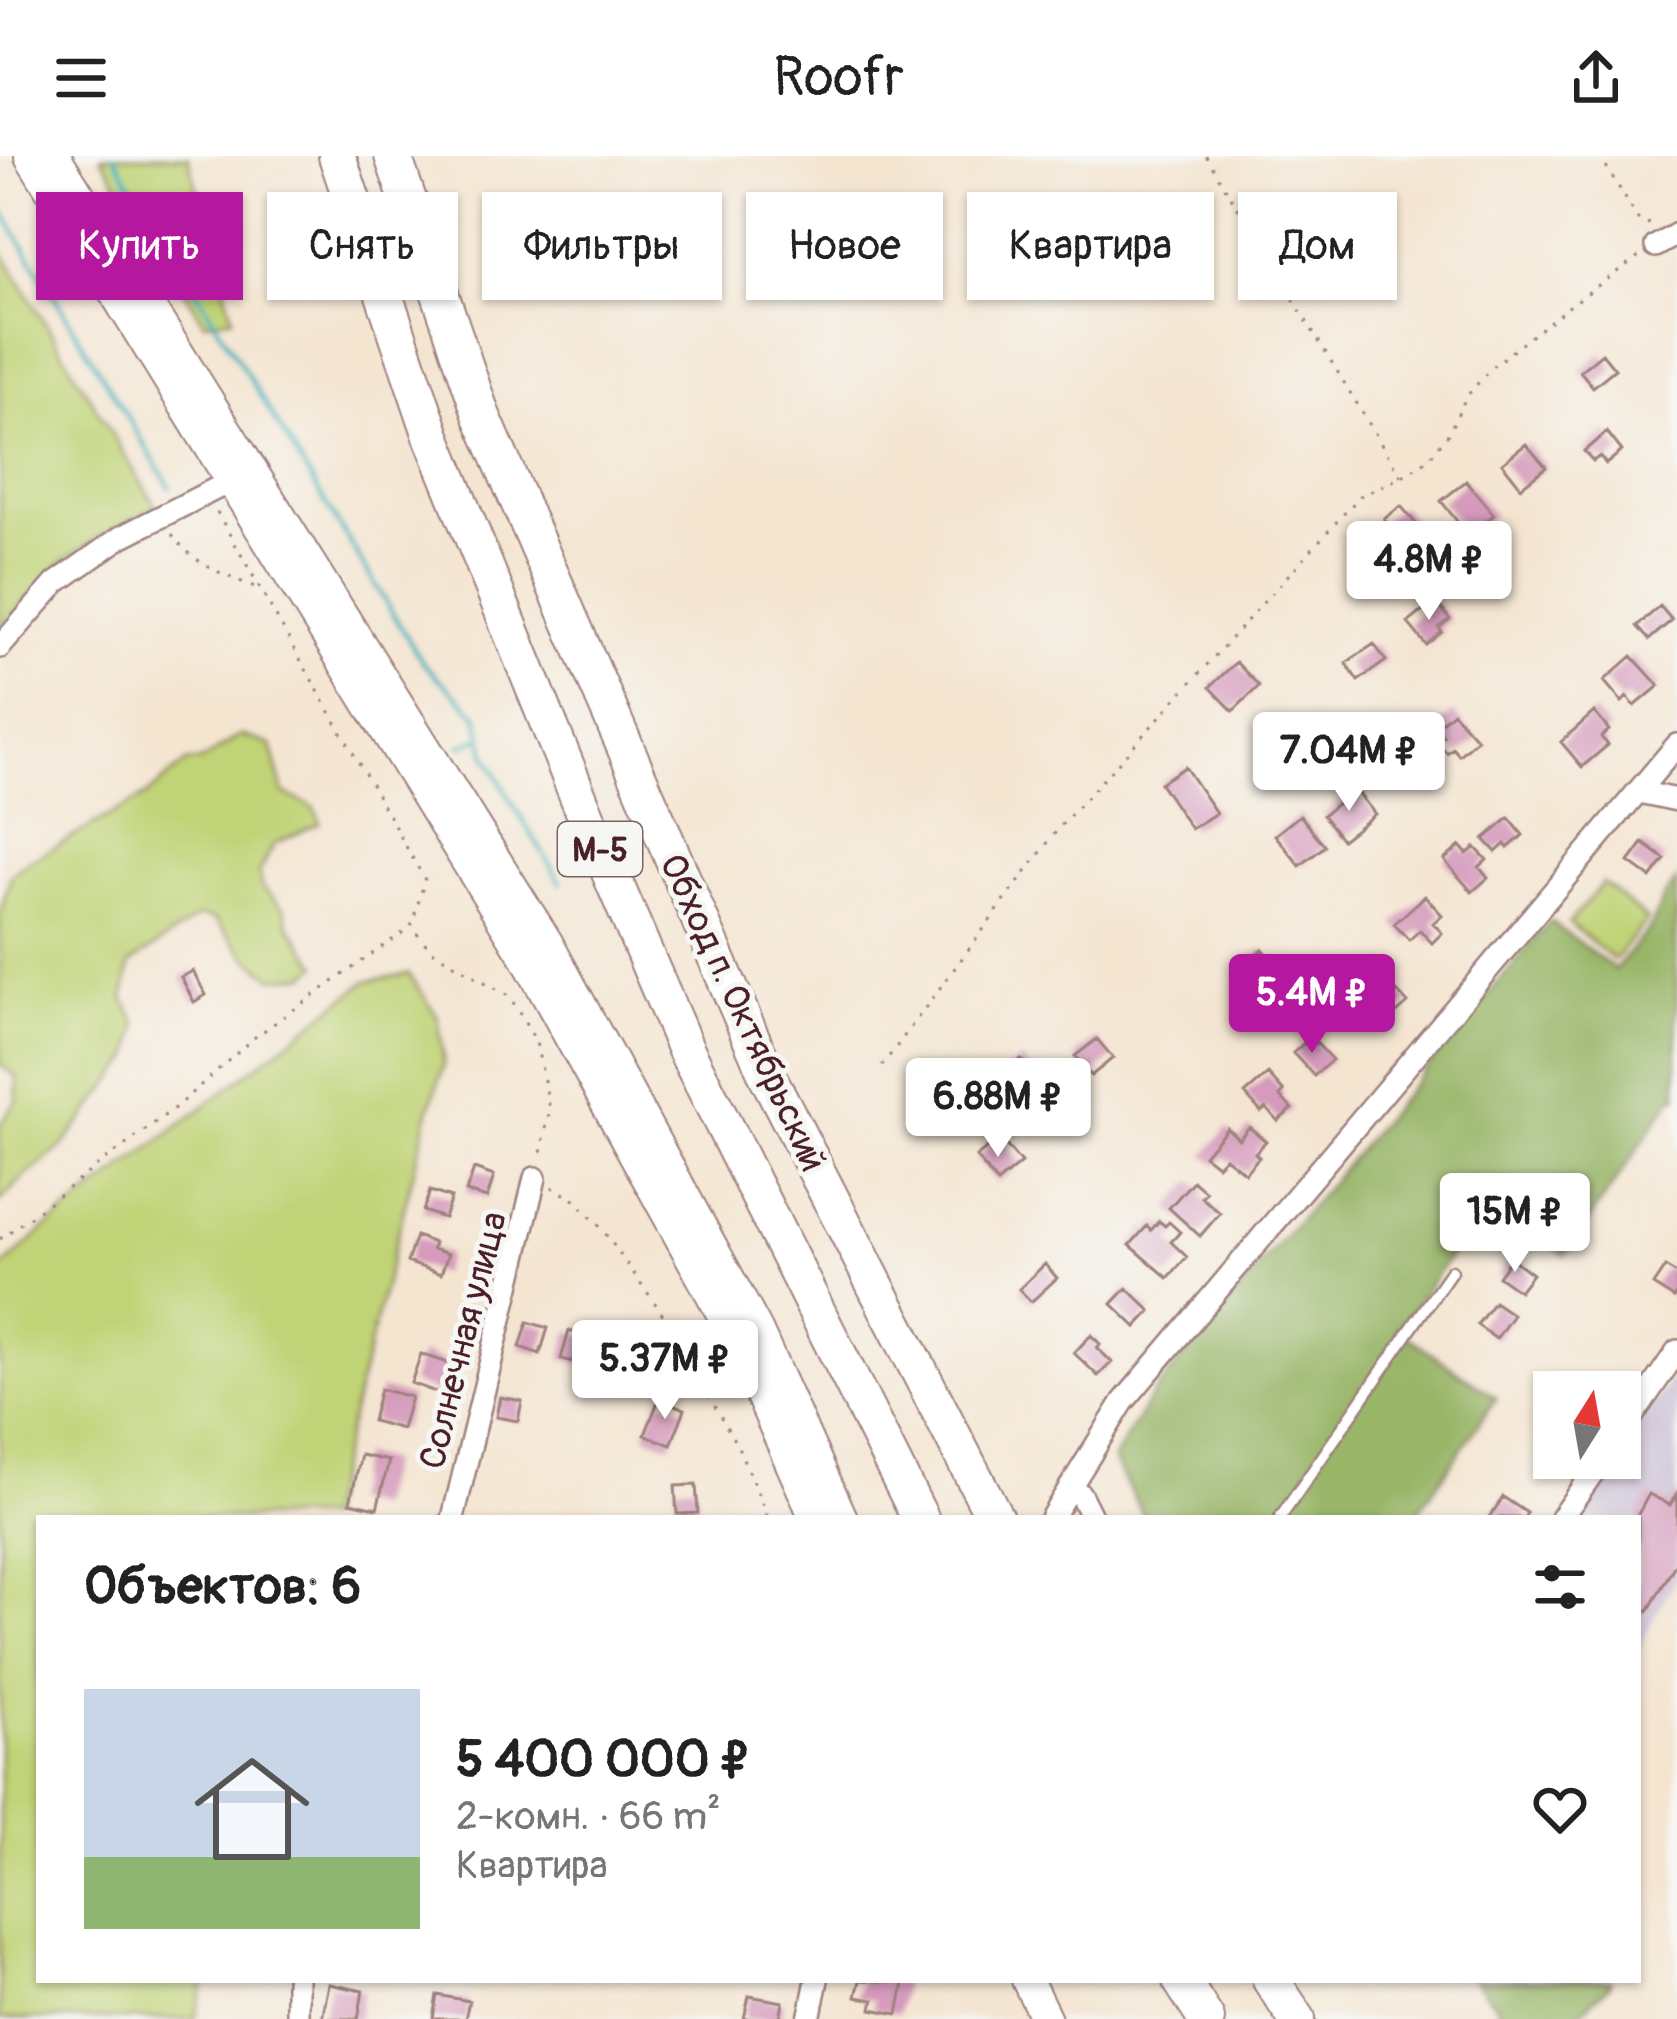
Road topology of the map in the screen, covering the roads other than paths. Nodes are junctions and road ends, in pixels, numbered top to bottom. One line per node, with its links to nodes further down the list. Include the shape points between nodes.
1 (29, 156): 7 (main road)
2 (56, 156): 21 (main road, via 547,942 757,1330)
3 (337, 156): 22 (highway, Обход п. Октябрьский / М-5, via 432,436 686,1051)
4 (393, 156): 18 (highway, Обход п. Октябрьский / М-5, via 481,414 768,1077)
5 (1677, 234): 6 (street)
6 (1656, 246)
7 (219, 488): 8 (street, via 121,537 56,584); 20 (main road, via 525,956 736,1339)
8 (0, 647)
9 (1677, 745): 10 (street)
10 (1639, 792): 11 (street); 17 (street, via 1123,1402)
11 (1677, 800)
12 (536, 1178): 19 (street, Солнечная улица)
13 (1451, 1271): 25 (lane)
14 (1677, 1352): 15 (street)
15 (1641, 1404)
16 (1589, 1479): 26 (street)
17 (1070, 1487): 23 (street); 24 (street)
18 (989, 1507)
19 (455, 1515)
20 (814, 1515)
21 (841, 1515)
22 (918, 1515)
23 (1053, 1515)
24 (1091, 1515)
25 (1282, 1515)
26 (1564, 1515)
27 (297, 1983): 32 (street)
28 (816, 1983): 33 (street)
29 (1029, 1983): 34 (main road)
30 (1183, 1983): 35 (highway)
31 (1272, 1983): 36 (highway)
32 (297, 2019)
33 (809, 2019)
34 (1046, 2019)
35 (1207, 2019)
36 (1297, 2019)

